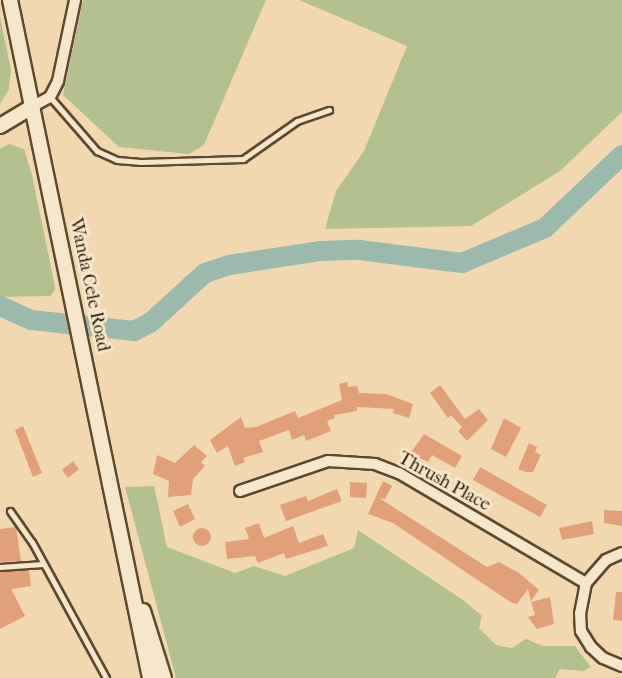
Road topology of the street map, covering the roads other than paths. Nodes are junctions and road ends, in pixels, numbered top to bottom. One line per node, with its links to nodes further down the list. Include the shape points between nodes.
1 (10, 0): 4 (street, Wanda Cele Road)
2 (75, 0): 3 (street, via 58,81)
3 (50, 97): 4 (street); 5 (lane, via 88,144 106,156 132,162 231,162 254,152 297,122)
4 (33, 106): 6 (street); 12 (street, Wanda Cele Road)
5 (329, 110)
6 (0, 126)
7 (240, 491): 13 (street, Thrush Place, via 327,461 375,464 399,473)
8 (10, 512): 10 (lane)
9 (622, 553): 13 (street, via 606,560)
10 (43, 564): 11 (lane); 15 (lane)
11 (0, 567)
12 (130, 578): 16 (street, Wanda Cele Road); 17 (street, Wanda Cele Road)
13 (586, 583): 14 (street, via 581,631 603,658)
14 (622, 666)
15 (106, 678)
16 (150, 678)
17 (164, 678)

